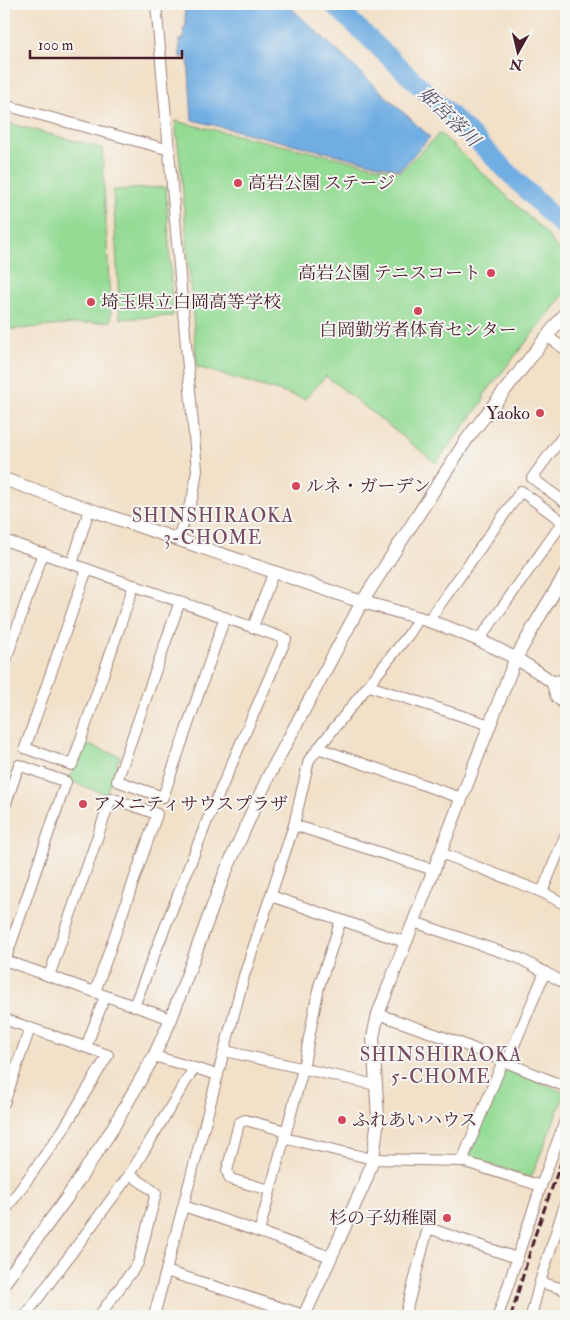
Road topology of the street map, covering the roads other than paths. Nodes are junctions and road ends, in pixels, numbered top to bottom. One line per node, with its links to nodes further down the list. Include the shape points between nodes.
1 (156, 4): 3 (street)
2 (4, 104): 3 (street)
3 (170, 150): 12 (street, via 197,470 193,496)
4 (566, 312): 5 (street)
5 (547, 336): 6 (street); 20 (street, via 467,439)
6 (566, 350)
7 (566, 432): 9 (street, via 532,478)
8 (4, 479): 10 (street)
9 (566, 503)
10 (90, 510): 12 (street); 14 (street)
11 (4, 540): 13 (street)
12 (177, 540): 16 (street)
13 (43, 553): 14 (street); 26 (street)
14 (72, 564): 15 (street)
15 (87, 569): 18 (street); 18 (street, via 25,748 72,765)
16 (274, 571): 20 (street); 23 (street)
17 (566, 573): 25 (street)
18 (134, 585): 19 (street)
19 (180, 601): 21 (street); 21 (street, via 117,781 163,797)
20 (362, 602): 22 (street); 55 (street, via 260,794 224,873)
21 (225, 617): 23 (street)
22 (424, 619): 24 (street); 24 (street, via 521,491 563,522); 29 (street)
23 (253, 627): 52 (street, via 286,638 207,821)
24 (479, 640): 25 (street)
25 (516, 660): 27 (street); 32 (street)
26 (4, 665)
27 (551, 680): 28 (street); 30 (street); 31 (street, via 556,697)
28 (566, 680)
29 (369, 686): 32 (street); 33 (street)
30 (566, 694)
31 (566, 706)
32 (490, 724): 34 (street)
33 (318, 748): 34 (street); 36 (street, via 309,760)
34 (461, 798): 38 (street)
35 (4, 809): 46 (street, via 19,765 66,782)
36 (294, 825): 39 (street); 41 (street)
37 (566, 834): 40 (street)
38 (441, 853): 39 (street); 40 (street)
39 (434, 870): 44 (street)
40 (542, 892): 42 (street)
41 (271, 896): 43 (street); 58 (street, via 244,976)
42 (566, 905)
43 (341, 920): 45 (street); 62 (street, via 319,986)
44 (414, 922): 45 (street); 47 (street, via 519,958)
45 (406, 942): 53 (street)
46 (4, 960): 48 (street)
47 (545, 972): 49 (street); 60 (street)
48 (49, 976): 50 (street); 50 (street, via 111,798 120,801 157,814)
49 (566, 984)
50 (95, 992): 51 (street)
51 (105, 996): 52 (street); 57 (street)
52 (134, 1006): 55 (street)
53 (378, 1014): 60 (street); 64 (street, via 374,1038)
54 (4, 1019): 56 (street)
55 (171, 1019): 59 (street)
56 (30, 1028): 57 (street); 66 (street)
57 (86, 1048): 76 (street, via 108,1055 64,1130)
58 (224, 1051): 62 (street); 63 (street)
59 (154, 1056): 61 (street); 82 (street, via 111,1131)
60 (505, 1061): 65 (street); 70 (street)
61 (194, 1068): 63 (street); 71 (street)
62 (302, 1069): 64 (street); 68 (street)
63 (218, 1075): 75 (street)
64 (376, 1085): 69 (street, via 378,1118)
65 (566, 1087)
66 (4, 1103)
67 (566, 1118): 72 (street)
68 (285, 1134): 69 (street); 73 (street); 73 (street, via 246,1120 239,1123 227,1171 230,1179)
69 (373, 1159): 70 (street); 78 (street)
70 (462, 1161): 72 (street)
71 (130, 1174): 84 (street); 85 (street, via 156,1193 138,1263)
72 (541, 1186): 79 (street)
73 (270, 1190): 77 (street)
74 (566, 1201): 81 (street)
75 (184, 1206): 77 (street); 80 (street)
76 (4, 1212)
77 (259, 1232): 78 (street)
78 (331, 1257): 87 (street)
79 (517, 1258): 88 (street, via 428,1228); 89 (street)
80 (166, 1271): 86 (street); 87 (street)
81 (540, 1282): 83 (street); 90 (street)
82 (4, 1283)
83 (566, 1290)
84 (25, 1316)
85 (99, 1316)
86 (154, 1316)
87 (305, 1316)
88 (405, 1316)
89 (498, 1316)
90 (531, 1316)

